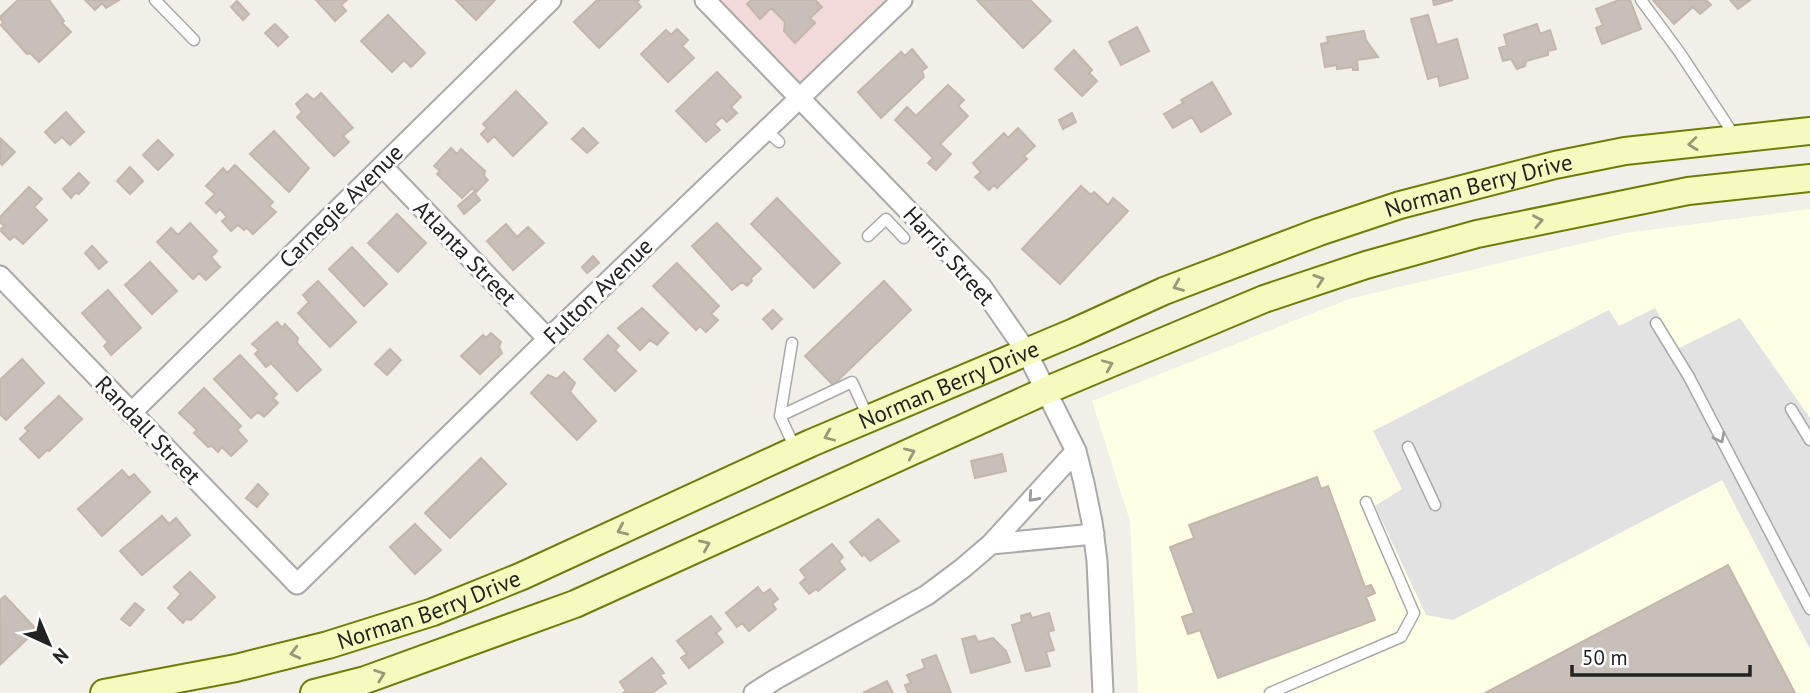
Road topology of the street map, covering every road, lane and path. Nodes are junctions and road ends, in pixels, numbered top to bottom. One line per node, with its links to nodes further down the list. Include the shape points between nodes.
1 (155, 0): 6 (lane)
2 (551, 0): 10 (street, Carnegie Avenue)
3 (705, 0): 7 (street, Harris Street)
4 (902, 0): 7 (street, Fulton Avenue)
5 (1641, 0): 9 (lane)
6 (194, 40)
7 (799, 98): 16 (street, Fulton Avenue, via 772,136); 18 (street, Harris Street, via 981,286)
8 (1810, 131): 9 (main road, Norman Berry Drive)
9 (1736, 139): 18 (main road, Norman Berry Drive, one-way to 18, via 1625,151 1401,205 1225,267)
10 (382, 166): 16 (street, Atlanta Street); 21 (street, Carnegie Avenue)
11 (1810, 178): 19 (main road, Norman Berry Drive, one-way to 11, via 1264,299 1464,237 1688,191)
12 (868, 236): 13 (lane, via 886,219)
13 (904, 238)
14 (0, 276): 21 (street, Randall Street)
15 (1656, 323): 33 (lane, one-way to 33)
16 (548, 339): 32 (street, Fulton Avenue)
17 (792, 343): 22 (lane)
18 (1027, 351): 19 (street, Harris Street); 23 (main road, Norman Berry Drive)
19 (1045, 391): 27 (street, Harris Street); 35 (main road, Norman Berry Drive, one-way to 19, via 376,676 575,604)
20 (1791, 409): 24 (lane)
21 (131, 413): 32 (street, Randall Street)
22 (780, 416): 23 (lane, via 852,382); 26 (lane)
23 (869, 418): 26 (main road, Norman Berry Drive, one-way to 26)
24 (1810, 440)
25 (1408, 447): 29 (lane)
26 (796, 450): 34 (main road, Norman Berry Drive, one-way to 34, via 433,612 236,668)
27 (1076, 451): 30 (street, Harris Street); 31 (street, one-way to 31)
28 (1366, 502): 38 (lane, via 1414,613 1401,637)
29 (1435, 505)
30 (1094, 534): 31 (street); 37 (street, Harris Street)
31 (991, 544): 36 (street, via 927,595)
32 (297, 584)
33 (1810, 609)
34 (104, 693)
35 (314, 693)
36 (754, 693)
37 (1103, 693)
38 (1270, 693)

